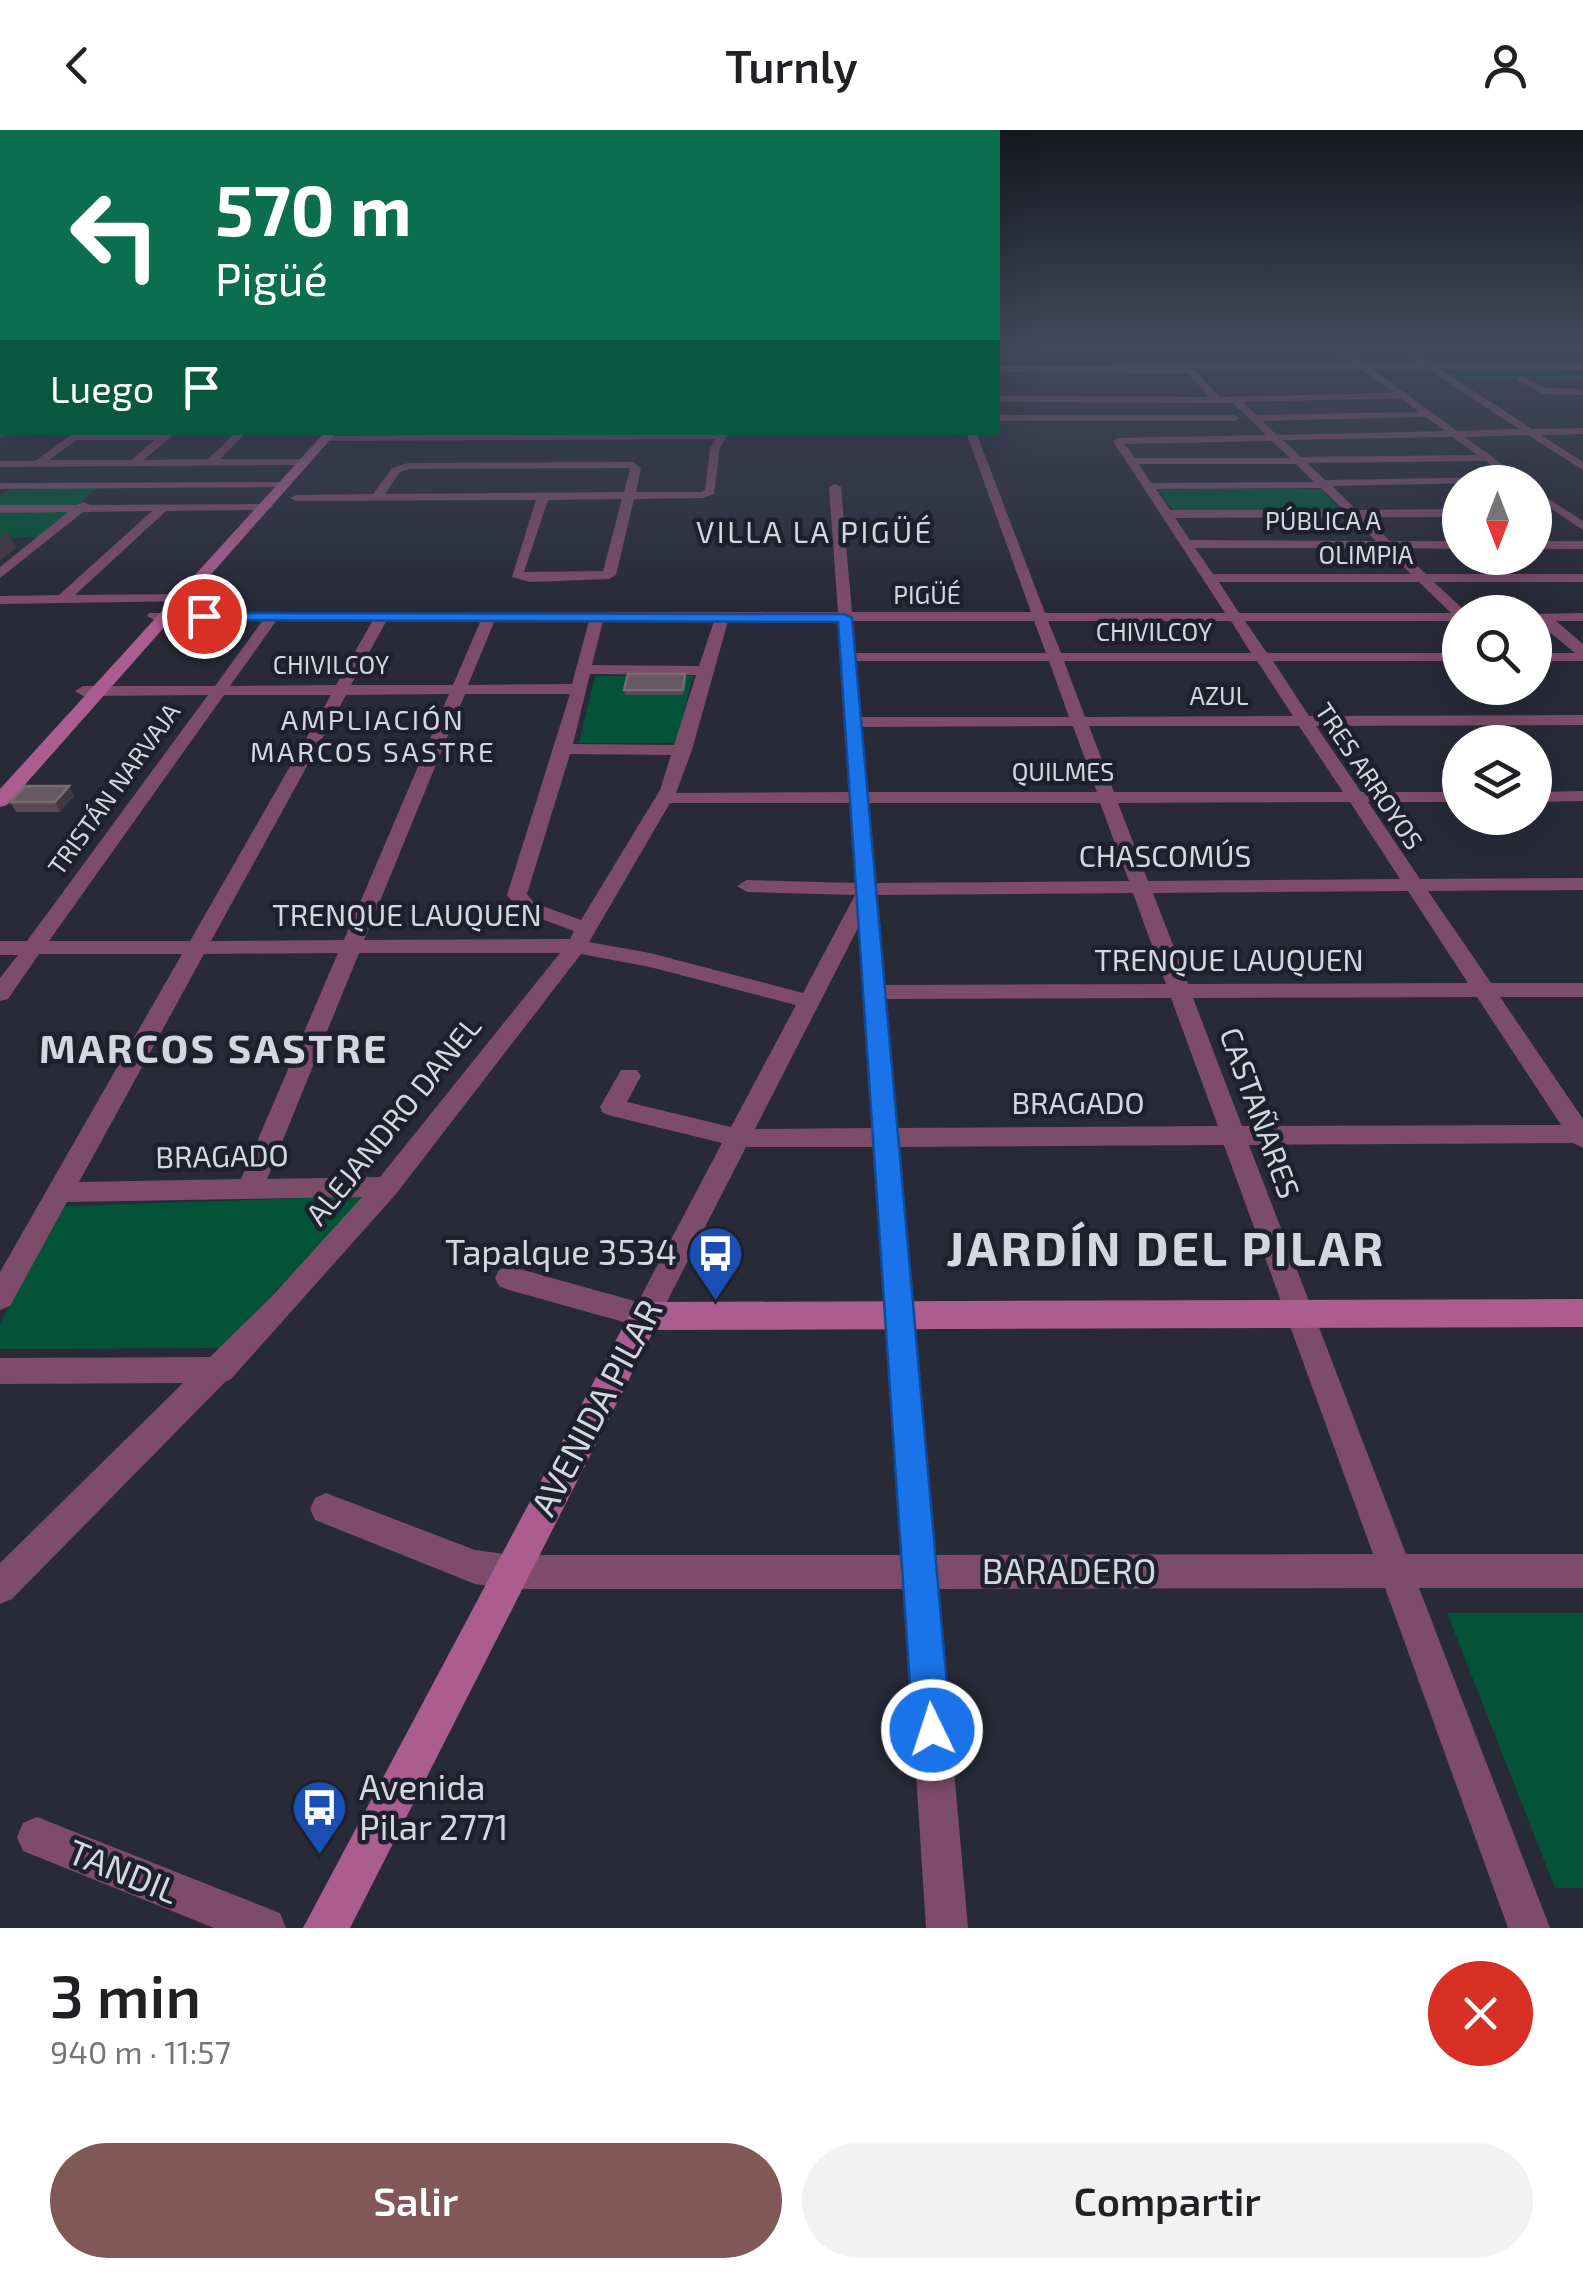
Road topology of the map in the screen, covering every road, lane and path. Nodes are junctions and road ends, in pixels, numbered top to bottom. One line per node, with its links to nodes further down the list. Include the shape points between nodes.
1 (1115, 433): 16 (street, TRES ARROYOS)
2 (1269, 433): 14 (street)
3 (1359, 433): 15 (street)
4 (1450, 433): 5 (street); 15 (street); 17 (street)
5 (1457, 433)
6 (1529, 433): 28 (street)
7 (78, 435): 8 (street); 25 (street)
8 (168, 435): 22 (street)
9 (239, 435): 23 (street)
10 (326, 435): 11 (street); 20 (main road)
11 (465, 435): 26 (street)
12 (723, 435): 37 (street, via 708,494)
13 (972, 435): 72 (street, CASTAÑARES)
14 (1274, 438): 15 (street); 16 (street); 19 (street)
15 (1365, 438)
16 (1120, 440): 21 (street, TRES ARROYOS)
17 (1485, 458): 18 (street); 27 (street)
18 (1388, 459): 19 (street); 29 (street)
19 (1298, 461): 21 (street); 31 (street)
20 (299, 462): 23 (street); 32 (main road)
21 (1132, 462): 34 (street, TRES ARROYOS)
22 (134, 463): 23 (street); 25 (street); 33 (street)
23 (210, 463)
24 (0, 464): 25 (street)
25 (38, 464): 36 (street)
26 (448, 465): 37 (street, via 633,465); 40 (street, via 398,468)
27 (1495, 465)
28 (1583, 467)
29 (1417, 482): 30 (street); 31 (street)
30 (1442, 482)
31 (1323, 484): 34 (street); 49 (street)
32 (280, 485): 33 (street); 42 (main road)
33 (107, 486): 36 (street); 44 (street)
34 (1148, 486): 50 (street, TRES ARROYOS)
35 (835, 487): 77 (street)
36 (3, 488)
37 (630, 496): 38 (street); 38 (street, via 610,575 524,578 517,574)
38 (543, 497): 40 (street)
39 (296, 498): 40 (street)
40 (376, 498)
41 (1552, 504): 48 (street)
42 (260, 507): 43 (street); 67 (main road)
43 (162, 508): 44 (street); 65 (street)
44 (79, 509): 45 (street); 53 (street)
45 (0, 510)
46 (1583, 510): 48 (street)
47 (1552, 511): 48 (street)
48 (1562, 511): 52 (street)
49 (1354, 513): 50 (street); 51 (street); 56 (street)
50 (1167, 514): 55 (street, TRES ARROYOS)
51 (1442, 514)
52 (1583, 526)
53 (40, 540): 54 (street); 60 (street)
54 (13, 541)
55 (1187, 544): 56 (street, PÚBLICA A); 61 (street, TRES ARROYOS)
56 (1386, 544): 58 (street, PÚBLICA A); 62 (street)
57 (1552, 545): 59 (street)
58 (1442, 546)
59 (1583, 546)
60 (0, 574)
61 (1208, 578): 62 (street, OLIMPIA); 70 (street, TRES ARROYOS)
62 (1422, 578): 63 (street, OLIMPIA); 64 (street)
63 (1583, 578)
64 (1442, 597)
65 (63, 599): 66 (street, PIGÜÉ); 67 (street, PIGÜÉ)
66 (0, 600)
67 (170, 607): 69 (street, PIGÜÉ); 91 (main road)
68 (1442, 615): 70 (street, PIGÜÉ)
69 (273, 616): 71 (street, PIGÜÉ); 92 (street, TRISTÁN NARVAJA)
70 (1232, 616): 72 (street, PIGÜÉ); 84 (street, TRES ARROYOS)
71 (382, 617): 75 (street, PIGÜÉ); 89 (street)
72 (1039, 617): 77 (street, PIGÜÉ); 83 (street, CASTAÑARES)
73 (1552, 617): 74 (street)
74 (1583, 617)
75 (489, 618): 76 (street, PIGÜÉ); 90 (street)
76 (597, 618): 78 (street, PIGÜÉ); 86 (street)
77 (844, 618): 78 (street, PIGÜÉ); 82 (street)
78 (722, 619): 87 (street, ALEJANDRO DANEL)
79 (1552, 628): 80 (street)
80 (1583, 654): 81 (street)
81 (1552, 656)
82 (848, 657): 83 (street, CHIVILCOY); 95 (street)
83 (1054, 657): 84 (street, CHIVILCOY); 96 (street, CASTAÑARES)
84 (1260, 657): 85 (street, CHIVILCOY); 94 (street, TRES ARROYOS)
85 (1442, 657)
86 (584, 670): 87 (street); 88 (street)
87 (706, 671): 98 (street, ALEJANDRO DANEL)
88 (579, 689): 90 (street, CHIVILCOY); 97 (street)
89 (340, 690): 90 (street, CHIVILCOY); 92 (street, CHIVILCOY); 117 (street)
90 (459, 690): 114 (street)
91 (92, 691): 92 (street, CHIVILCOY); 99 (main road); 107 (main road)
92 (219, 691): 116 (street, TRISTÁN NARVAJA)
93 (1583, 720): 94 (street, AZUL)
94 (1302, 721): 96 (street, AZUL); 104 (street, TRES ARROYOS)
95 (855, 722): 96 (street, AZUL); 100 (street)
96 (1078, 722): 103 (street, CASTAÑARES)
97 (563, 748): 98 (street); 113 (street, via 517,895)
98 (684, 750): 106 (street, ALEJANDRO DANEL)
99 (0, 778)
100 (861, 796): 103 (street, QUILMES); 106 (street, QUILMES); 112 (street)
101 (1552, 796): 102 (street)
102 (1583, 796)
103 (1106, 797): 104 (street, QUILMES); 111 (street, CASTAÑARES)
104 (1354, 797): 105 (street, QUILMES); 110 (street, TRES ARROYOS)
105 (1442, 797)
106 (665, 798): 113 (street, ALEJANDRO DANEL)
107 (0, 802)
108 (1583, 884): 110 (street, CHASCOMÚS)
109 (747, 886): 112 (street, CHASCOMÚS)
110 (1412, 886): 111 (street, CHASCOMÚS); 118 (street, TRES ARROYOS)
111 (1140, 888): 112 (street, CHASCOMÚS); 120 (street, CASTAÑARES)
112 (868, 889): 121 (street); 123 (street, AVENIDA PILAR)
113 (581, 937): 114 (street, TRENQUE LAUQUEN); 123 (street, TRENQUE LAUQUEN); 129 (street, ALEJANDRO DANEL)
114 (352, 947): 117 (street, TRENQUE LAUQUEN); 130 (street)
115 (0, 948): 116 (street, TRENQUE LAUQUEN)
116 (33, 948): 117 (street, TRENQUE LAUQUEN); 122 (street, TRISTÁN NARVAJA)
117 (195, 948): 131 (street)
118 (1483, 990): 119 (street, TRENQUE LAUQUEN); 120 (street, TRENQUE LAUQUEN); 126 (street, TRES ARROYOS)
119 (1583, 990)
120 (1179, 991): 121 (street, TRENQUE LAUQUEN); 125 (street, CASTAÑARES)
121 (876, 992): 127 (street)
122 (0, 994)
123 (807, 1001): 128 (street, AVENIDA PILAR)
124 (629, 1076): 128 (street, BRAGADO, via 612,1107)
125 (1233, 1136): 126 (street, BRAGADO); 127 (street, BRAGADO); 135 (street, CASTAÑARES)
126 (1582, 1136)
127 (887, 1137): 128 (street, BRAGADO); 137 (street)
128 (738, 1138): 136 (street, AVENIDA PILAR)
129 (386, 1186): 130 (street, BRAGADO); 139 (street, ALEJANDRO DANEL)
130 (250, 1189): 131 (street, BRAGADO)
131 (59, 1192): 133 (street)
132 (509, 1278): 136 (street)
133 (3, 1288)
134 (1583, 1313): 135 (main road)
135 (1300, 1314): 137 (main road); 141 (street, CASTAÑARES)
136 (645, 1316): 137 (main road); 143 (main road, AVENIDA PILAR)
137 (900, 1316): 144 (street)
138 (0, 1370): 139 (street)
139 (221, 1370): 145 (street, ALEJANDRO DANEL)
140 (326, 1509): 143 (street, BARADERO, via 475,1567)
141 (1396, 1571): 142 (street, BARADERO); 144 (street, BARADERO); 150 (street, CASTAÑARES)
142 (1583, 1571)
143 (511, 1572): 144 (street, BARADERO); 148 (main road, AVENIDA PILAR)
144 (920, 1572): 149 (street)
145 (0, 1587)
146 (37, 1837): 147 (street, TANDIL)
147 (265, 1928)
148 (326, 1928)
149 (948, 1928)
150 (1529, 1928)

